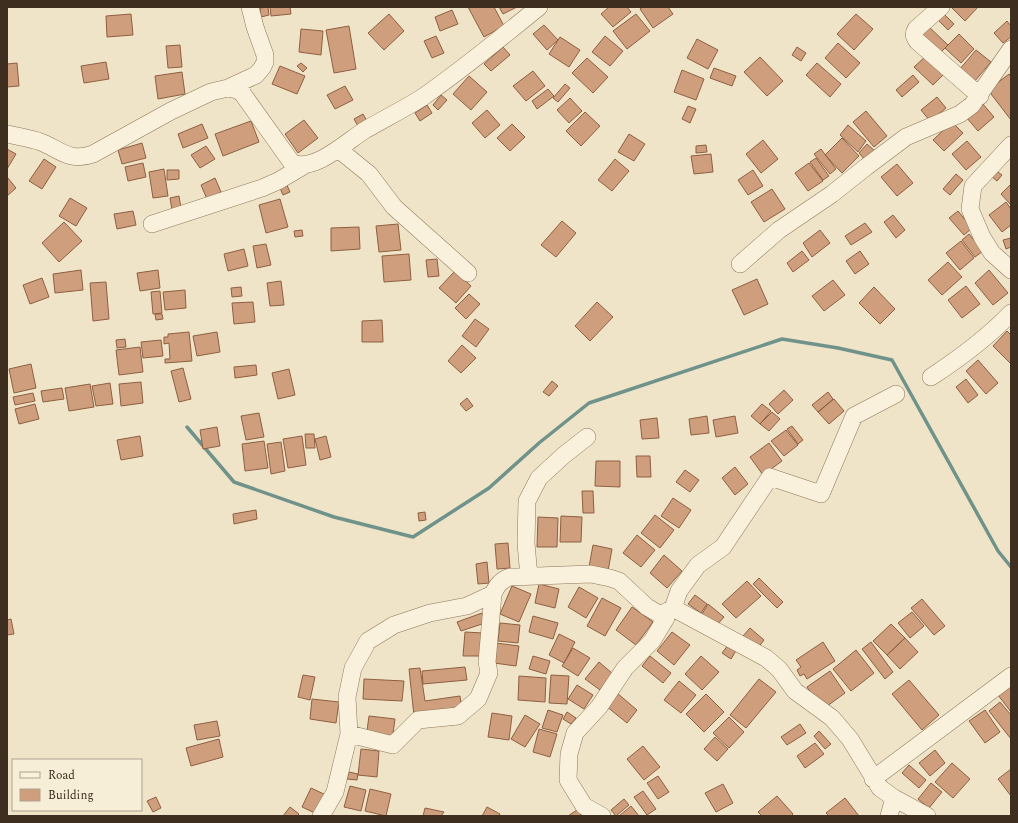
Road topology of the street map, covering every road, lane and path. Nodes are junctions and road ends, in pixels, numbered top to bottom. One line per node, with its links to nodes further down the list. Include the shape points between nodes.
1 (250, 7): 5 (street, via 263,47 265,62 256,75)
2 (941, 7): 6 (street, via 916,29 914,36)
3 (537, 8): 9 (street, via 463,69)
4 (1011, 49): 6 (street)
5 (228, 88): 7 (street, via 211,92 171,111 85,157 73,157 38,141); 10 (street, via 242,93 292,163)
6 (980, 96): 12 (street, via 960,114 906,137 832,194 779,230)
7 (7, 134)
8 (1011, 145): 13 (street, via 973,186 970,209 992,253)
9 (338, 149): 10 (street, via 313,163); 14 (street, via 369,174 394,207)
10 (304, 165): 11 (street, via 262,188)
11 (152, 224)
12 (740, 264)
13 (1011, 270)
14 (468, 273)
15 (1011, 313): 16 (street, via 964,354)
16 (931, 377)
17 (896, 394): 21 (street, via 854,416 821,494 770,478 723,547 698,565 679,592)
18 (587, 437): 19 (street, via 539,478 527,501 526,543)
19 (529, 577): 20 (street, via 504,579 497,585); 21 (street, via 591,574 610,578 619,581 647,608)
20 (493, 594): 23 (street, via 467,606 430,613 394,625 368,641 353,668 347,697); 23 (street, via 487,662 489,673 478,699 458,716 418,720 393,745)
21 (670, 613): 24 (street, via 766,658 779,669 795,691 832,718 850,739); 27 (street, via 652,640 625,668 599,707 575,732 569,754 568,780 584,806)
22 (1011, 676): 24 (street)
23 (349, 734): 26 (street, via 335,792)
24 (873, 779): 25 (street)
25 (894, 798): 28 (street); 29 (street)
26 (321, 816)
27 (602, 816)
28 (889, 816)
29 (927, 816)

